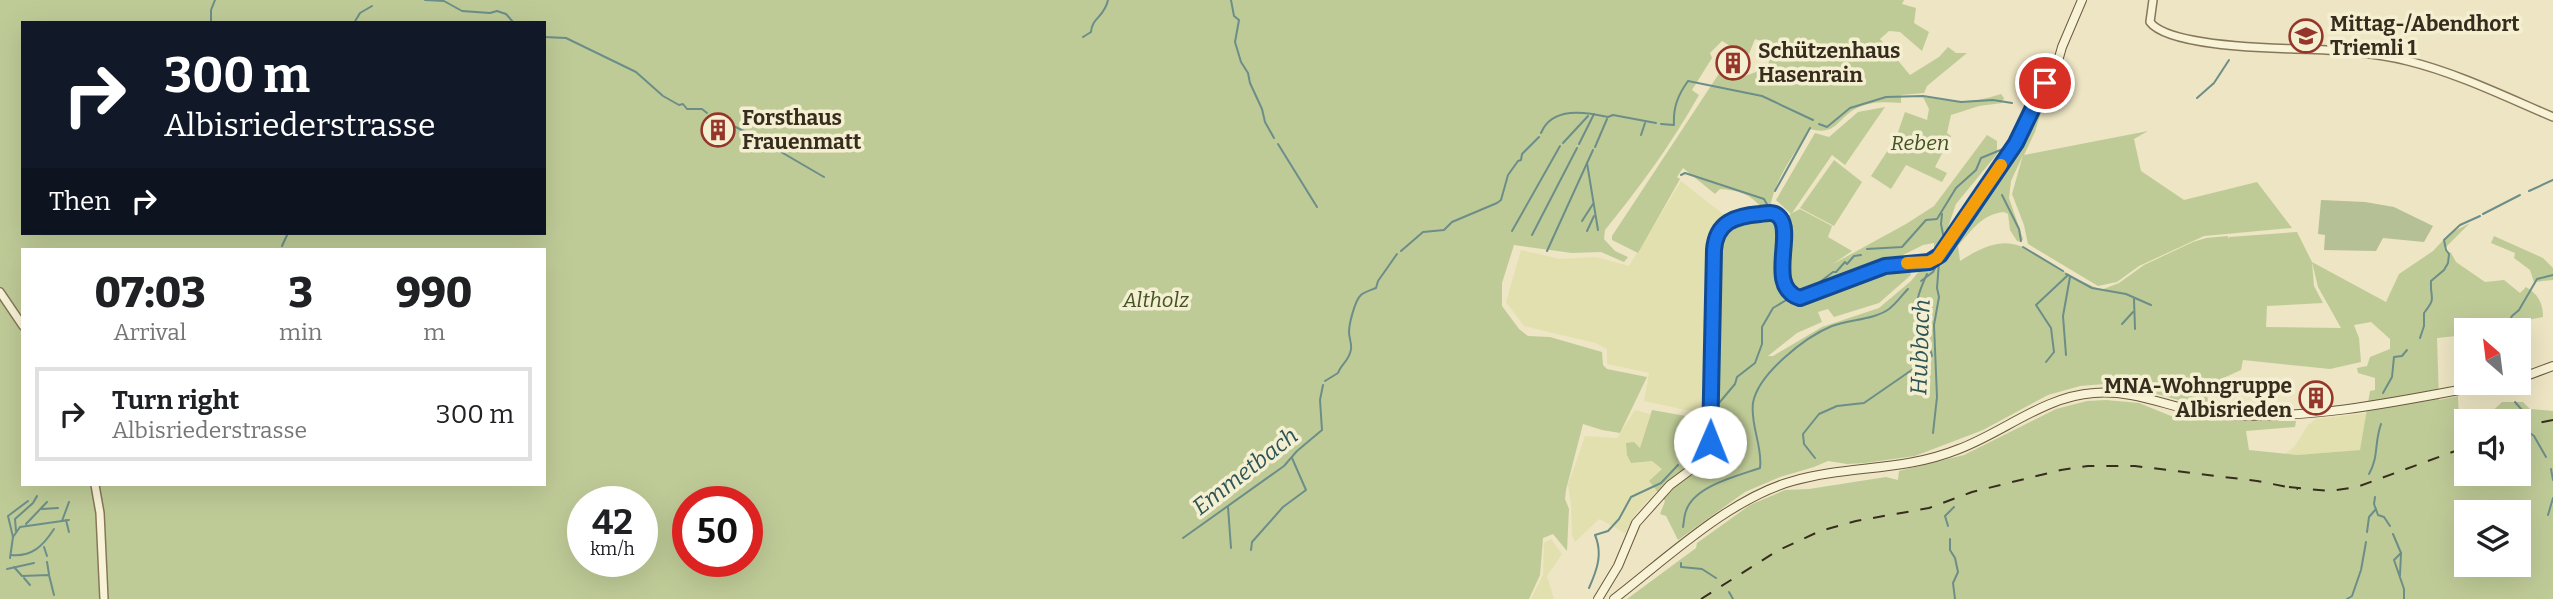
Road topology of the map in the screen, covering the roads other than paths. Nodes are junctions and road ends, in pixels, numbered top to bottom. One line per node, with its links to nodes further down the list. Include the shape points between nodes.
1 (2082, 0): 11 (main road, via 2056,68 2040,90 2021,134 1937,258 1890,265 1800,298 1789,292 1785,283 1783,225 1778,216 1737,217 1720,229 1714,250 1708,451 1640,516)
2 (2152, 0): 3 (street, via 2150,22 2160,30 2225,45 2400,59 2434,68)
3 (2553, 117)
4 (0, 292): 5 (street)
5 (21, 323)
6 (2553, 366): 7 (main road)
7 (2531, 374)
8 (2454, 391): 12 (main road, via 2307,414 2211,415 2123,393 2077,396 2052,403 1940,456 1808,477 1764,491 1722,516)
9 (95, 486): 10 (street)
10 (104, 599)
11 (1598, 599)
12 (1614, 599)

